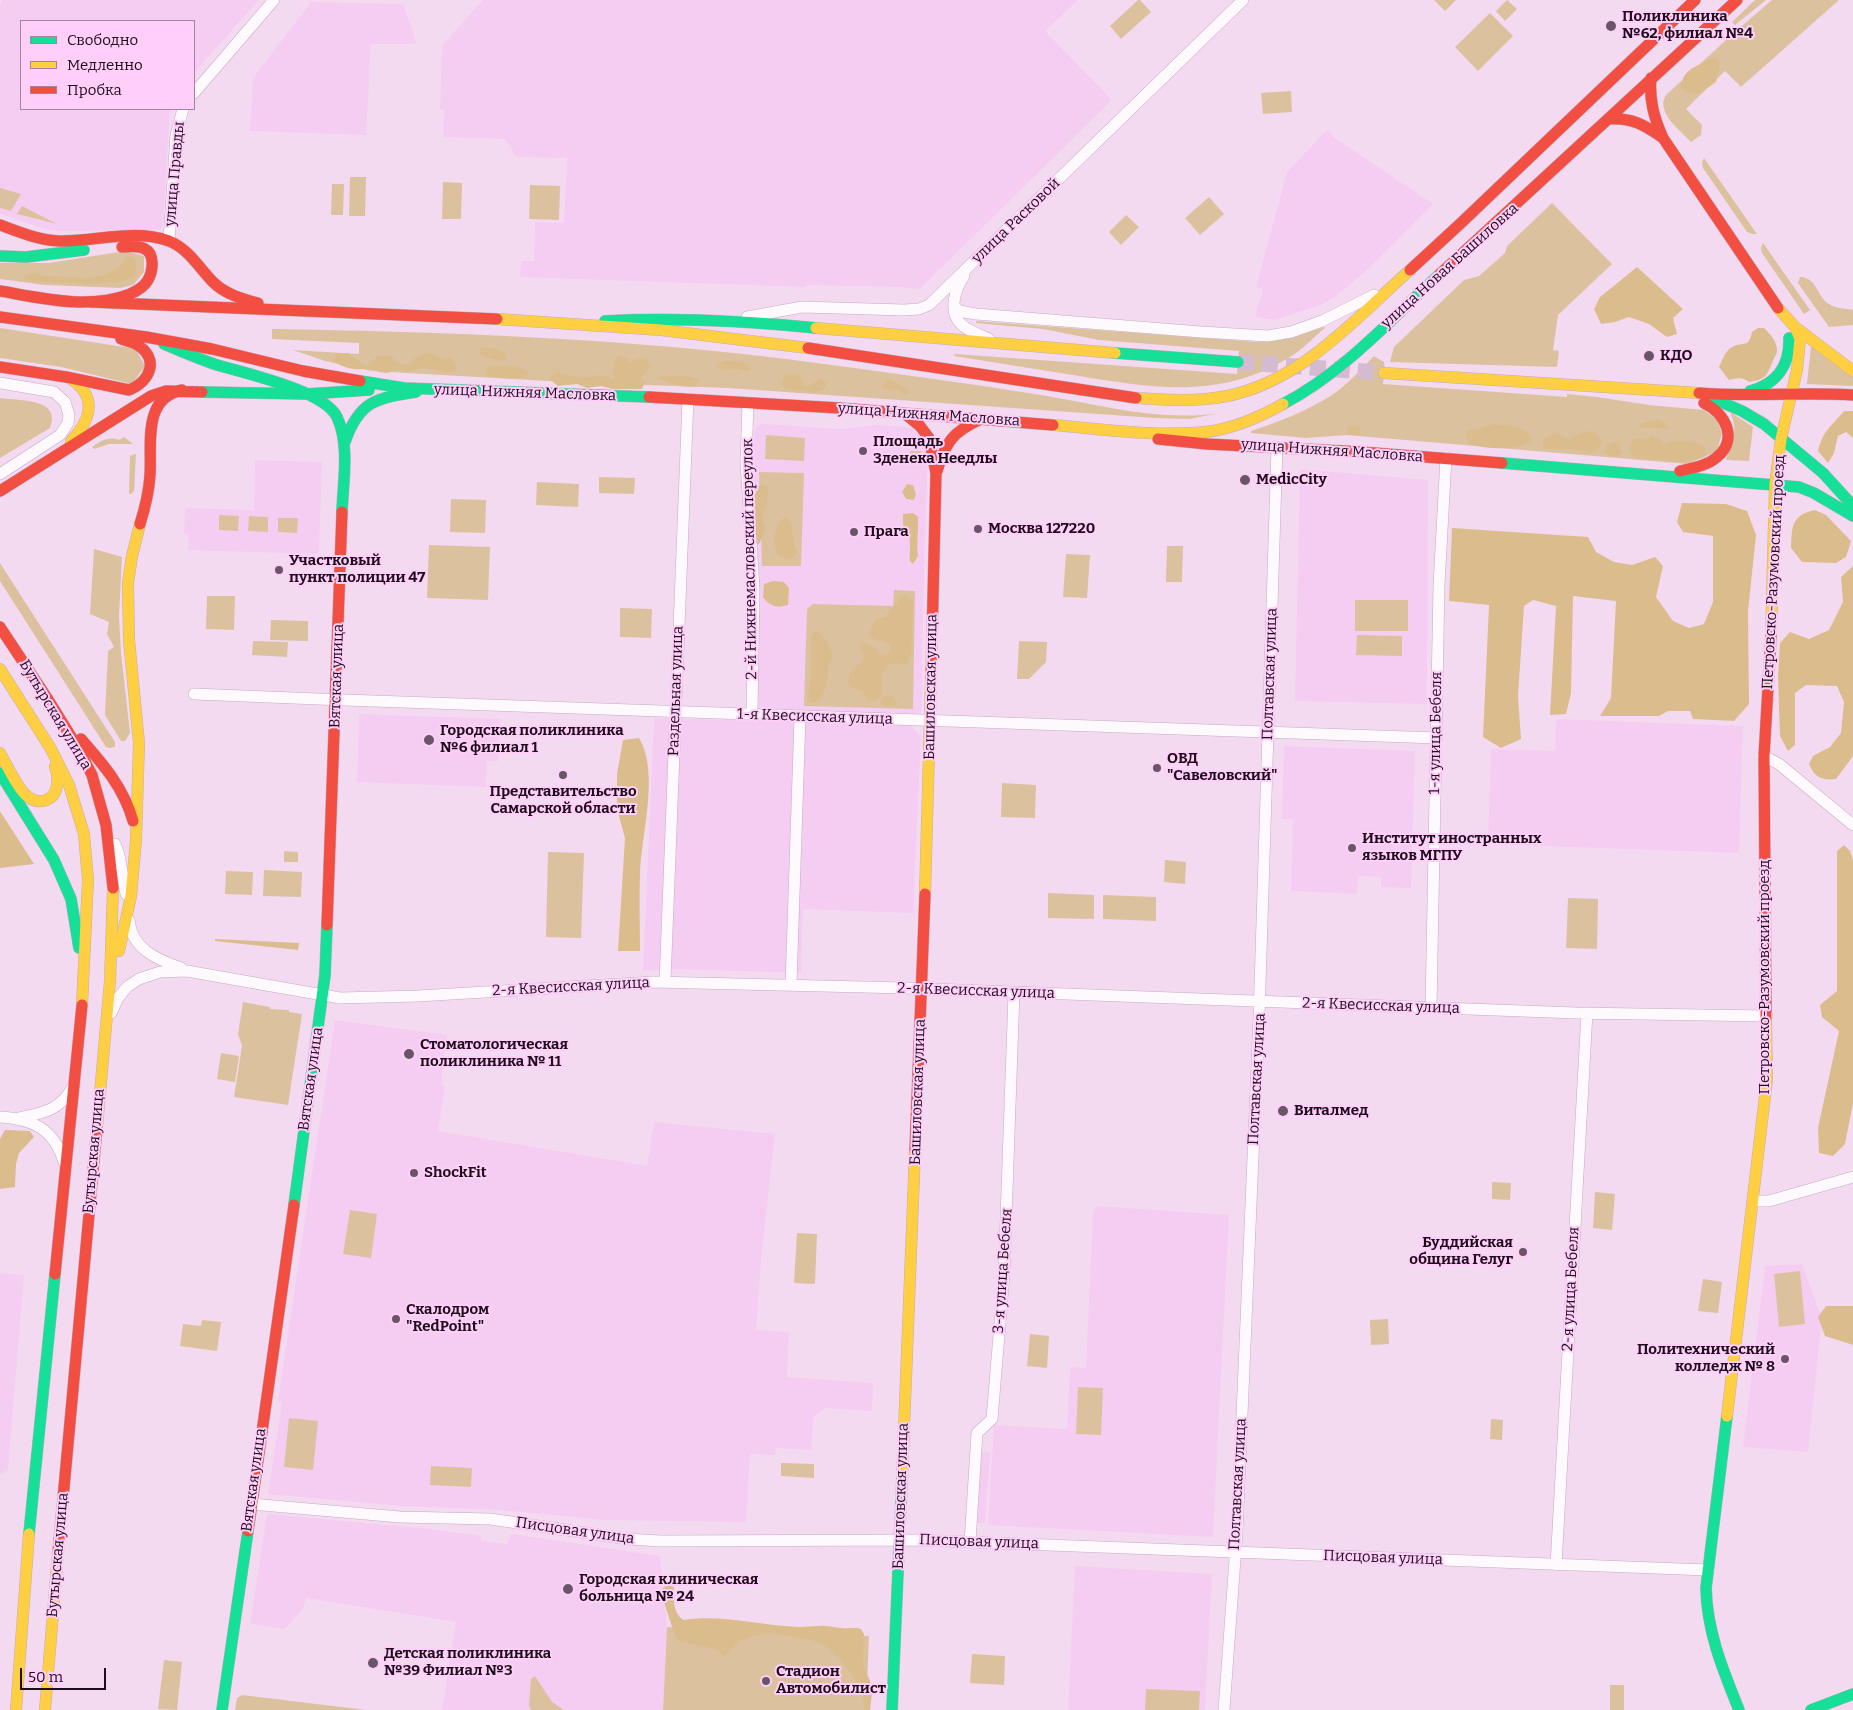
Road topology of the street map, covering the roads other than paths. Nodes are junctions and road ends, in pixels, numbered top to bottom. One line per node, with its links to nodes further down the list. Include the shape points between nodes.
1 (274, 0): 6 (street)
2 (1243, 0): 15 (street, улица Расковой)
3 (1695, 0): 16 (main road, улица Новая Башиловка)
4 (1737, 0): 5 (main road, улица Новая Башиловка)
5 (1651, 78): 8 (main road, улица Новая Башиловка); 9 (main road, via 1650,102)
6 (195, 92)
7 (183, 110): 12 (street, улица Правды, via 177,124)
8 (1608, 118): 9 (main road, via 1636,121); 48 (main road, улица Новая Башиловка, via 1331,375 1305,393 1255,419 1206,432)
9 (1663, 138): 20 (main road)
10 (0, 225): 11 (main road, via 48,240)
11 (90, 240): 12 (main road, via 142,236); 13 (main road, via 42,248)
12 (169, 240): 21 (main road, via 226,292 264,305)
13 (0, 248)
14 (0, 256): 18 (main road, via 26,257 124,247 140,247 149,252 152,268 147,283 125,296)
15 (970, 266): 19 (street, via 957,290); 23 (street, улица Расковой, via 929,305 919,308 802,307)
16 (1393, 285): 19 (street, via 1322,321 1268,336 976,314 959,311); 24 (main road, via 1313,357 1290,373 1232,396 1199,400 1135,398 724,336)
17 (0, 291): 18 (main road)
18 (90, 302): 21 (main road)
19 (954, 306): 28 (street, via 961,325)
20 (1780, 310): 25 (main road); 42 (main road, via 1790,345 1779,375 1754,390)
21 (310, 312): 24 (main road)
22 (0, 317): 26 (main road)
23 (735, 320): 24 (main road, via 662,317); 28 (main road)
24 (574, 323)
25 (1796, 327): 31 (main road); 41 (main road, Петровско-Разумовский проезд, via 1800,339 1796,380)
26 (87, 329): 27 (main road, улица Нижняя Масловка); 33 (main road, via 139,346 150,360 148,376 142,384 129,390)
27 (146, 337): 35 (main road, улица Нижняя Масловка, via 303,371); 39 (main road, via 203,360)
28 (1000, 344): 29 (main road)
29 (1238, 362)
30 (0, 367): 33 (main road)
31 (1853, 371)
32 (1384, 373): 38 (main road)
33 (66, 377): 53 (main road, via 85,391 89,414 80,432)
34 (0, 383): 55 (street, via 54,392 65,402 69,415 60,435)
35 (404, 388): 37 (main road, улица Нижняя Масловка); 39 (main road)
36 (182, 390): 39 (main road); 53 (main road, via 166,390 151,396); 78 (main road, via 168,394 155,412 149,490 130,557 127,610 138,734)
37 (430, 390): 44 (main road, улица Нижняя Масловка); 50 (main road, Вятская улица, via 387,397 363,408 351,422)
38 (1666, 392): 40 (main road); 56 (main road, via 1714,408 1725,421 1727,438 1722,452 1710,462)
39 (307, 394): 50 (main road, Вятская улица, via 324,402 335,413)
40 (1703, 394): 42 (main road); 49 (main road, via 1748,414)
41 (1791, 394): 42 (main road); 43 (main road); 49 (main road, Петровско-Разумовский проезд)
42 (1720, 395)
43 (1853, 395)
44 (688, 399): 45 (main road, улица Нижняя Масловка); 66 (street, Раздельная улица)
45 (748, 403): 46 (main road, улица Нижняя Масловка); 67 (street, 2-й Нижнемасловский переулок, via 746,463 754,589)
46 (904, 413): 47 (main road, улица Нижняя Масловка); 54 (main road, Башиловская улица, via 928,433)
47 (981, 419): 48 (main road, улица Нижняя Масловка); 54 (main road, Башиловская улица, via 963,427 950,438)
48 (1114, 431): 51 (main road, улица Нижняя Масловка, via 1158,439)
49 (1781, 439): 57 (main road, Петровско-Разумовский проезд); 59 (main road, via 1823,473)
50 (344, 444): 64 (main road, Вятская улица)
51 (1277, 448): 52 (main road, улица Нижняя Масловка); 70 (street, Полтавская улица)
52 (1446, 458): 56 (main road, улица Нижняя Масловка); 71 (street, 1-я улица Бебеля, via 1439,585)
53 (47, 460): 58 (main road)
54 (936, 473): 69 (main road, Башиловская улица)
55 (0, 474)
56 (1664, 474): 57 (main road, улица Нижняя Масловка)
57 (1775, 484): 60 (main road, улица Нижняя Масловка, via 1814,493); 74 (main road, Петровско-Разумовский проезд)
58 (0, 491)
59 (1853, 506)
60 (1853, 516)
61 (0, 626): 65 (main road, Бутырская улица)
62 (0, 670): 72 (main road, Бутырская улица)
63 (194, 694): 64 (street, 1-я Квесисская улица)
64 (336, 700): 66 (street, 1-я Квесисская улица); 87 (main road, Вятская улица)
65 (54, 708): 76 (main road, Бутырская улица, via 92,775); 78 (main road, via 112,774 132,817)
66 (676, 712): 67 (street, 1-я Квесисская улица); 82 (street, Раздельная улица)
67 (752, 715): 68 (street, 1-я Квесисская улица)
68 (800, 717): 69 (street, 1-я Квесисская улица); 84 (street)
69 (931, 720): 70 (street, 1-я Квесисская улица); 85 (main road, Башиловская улица)
70 (1268, 733): 71 (street, 1-я Квесисская улица); 88 (street, Полтавская улица)
71 (1437, 738): 89 (street, 1-я улица Бебеля)
72 (51, 749): 73 (main road, via 57,789 48,800 41,802 29,799); 83 (main road, Бутырская улица, via 69,785 84,834 88,880)
73 (0, 753)
74 (1764, 756): 77 (street, via 1779,764); 91 (main road, Петровско-Разумовский проезд)
75 (0, 772): 83 (main road, via 54,860 69,892)
76 (105, 819): 79 (street, 2-я Квесисская улица, via 119,856); 81 (main road, Бутырская улица, via 114,896)
77 (1853, 825)
78 (136, 843): 79 (main road)
79 (129, 913): 80 (street, 2-я Квесисская улица, via 130,928 140,947 160,961); 81 (main road)
80 (187, 971): 87 (street, 2-я Квесисская улица); 92 (street, 2-я Квесисская улица, via 160,972 139,979 118,998)
81 (110, 981): 92 (main road, Бутырская улица)
82 (665, 982): 84 (street, 2-я Квесисская улица); 87 (street, 2-я Квесисская улица, via 418,996)
83 (84, 983): 93 (main road, Бутырская улица)
84 (791, 984): 85 (street, 2-я Квесисская улица)
85 (922, 989): 86 (street, 2-я Квесисская улица); 100 (main road, Башиловская улица)
86 (1014, 993): 88 (street, 2-я Квесисская улица); 101 (street, 3-я улица Бебеля, via 1003,1285 992,1419 977,1433)
87 (323, 996): 99 (main road, Вятская улица)
88 (1260, 1002): 89 (street, 2-я Квесисская улица); 102 (street, Полтавская улица)
89 (1431, 1008): 90 (street, 2-я Квесисская улица)
90 (1587, 1013): 91 (street, 2-я Квесисская улица); 103 (street, 2-я улица Бебеля)
91 (1767, 1016): 98 (main road, Петровско-Разумовский проезд, via 1768,1079)
92 (106, 1024): 107 (main road, Бутырская улица)
93 (74, 1084): 95 (street, via 69,1095 58,1105 46,1112); 96 (main road, Бутырская улица)
94 (0, 1117): 95 (street)
95 (18, 1118): 96 (street, via 33,1122 51,1138)
96 (66, 1169): 106 (main road, Бутырская улица, via 25,1577)
97 (1853, 1177): 98 (street, via 1769,1200)
98 (1753, 1201): 104 (main road, Петровско-Разумовский проезд)
99 (251, 1504): 100 (street, Писцовая улица, via 392,1516 490,1519 660,1541); 108 (main road, Вятская улица)
100 (900, 1540): 101 (street, Писцовая улица); 109 (main road, Башиловская улица)
101 (970, 1542): 102 (street, Писцовая улица)
102 (1235, 1552): 103 (street, Писцовая улица); 110 (street, Полтавская улица)
103 (1556, 1565): 104 (street, Писцовая улица)
104 (1708, 1570): 111 (main road, Петровско-Разумовский проезд, via 1705,1607 1708,1624)
105 (1853, 1694): 112 (main road)
106 (17, 1707)
107 (45, 1708)
108 (222, 1710)
109 (892, 1710)
110 (1224, 1710)
111 (1739, 1710)
112 (1811, 1710)

